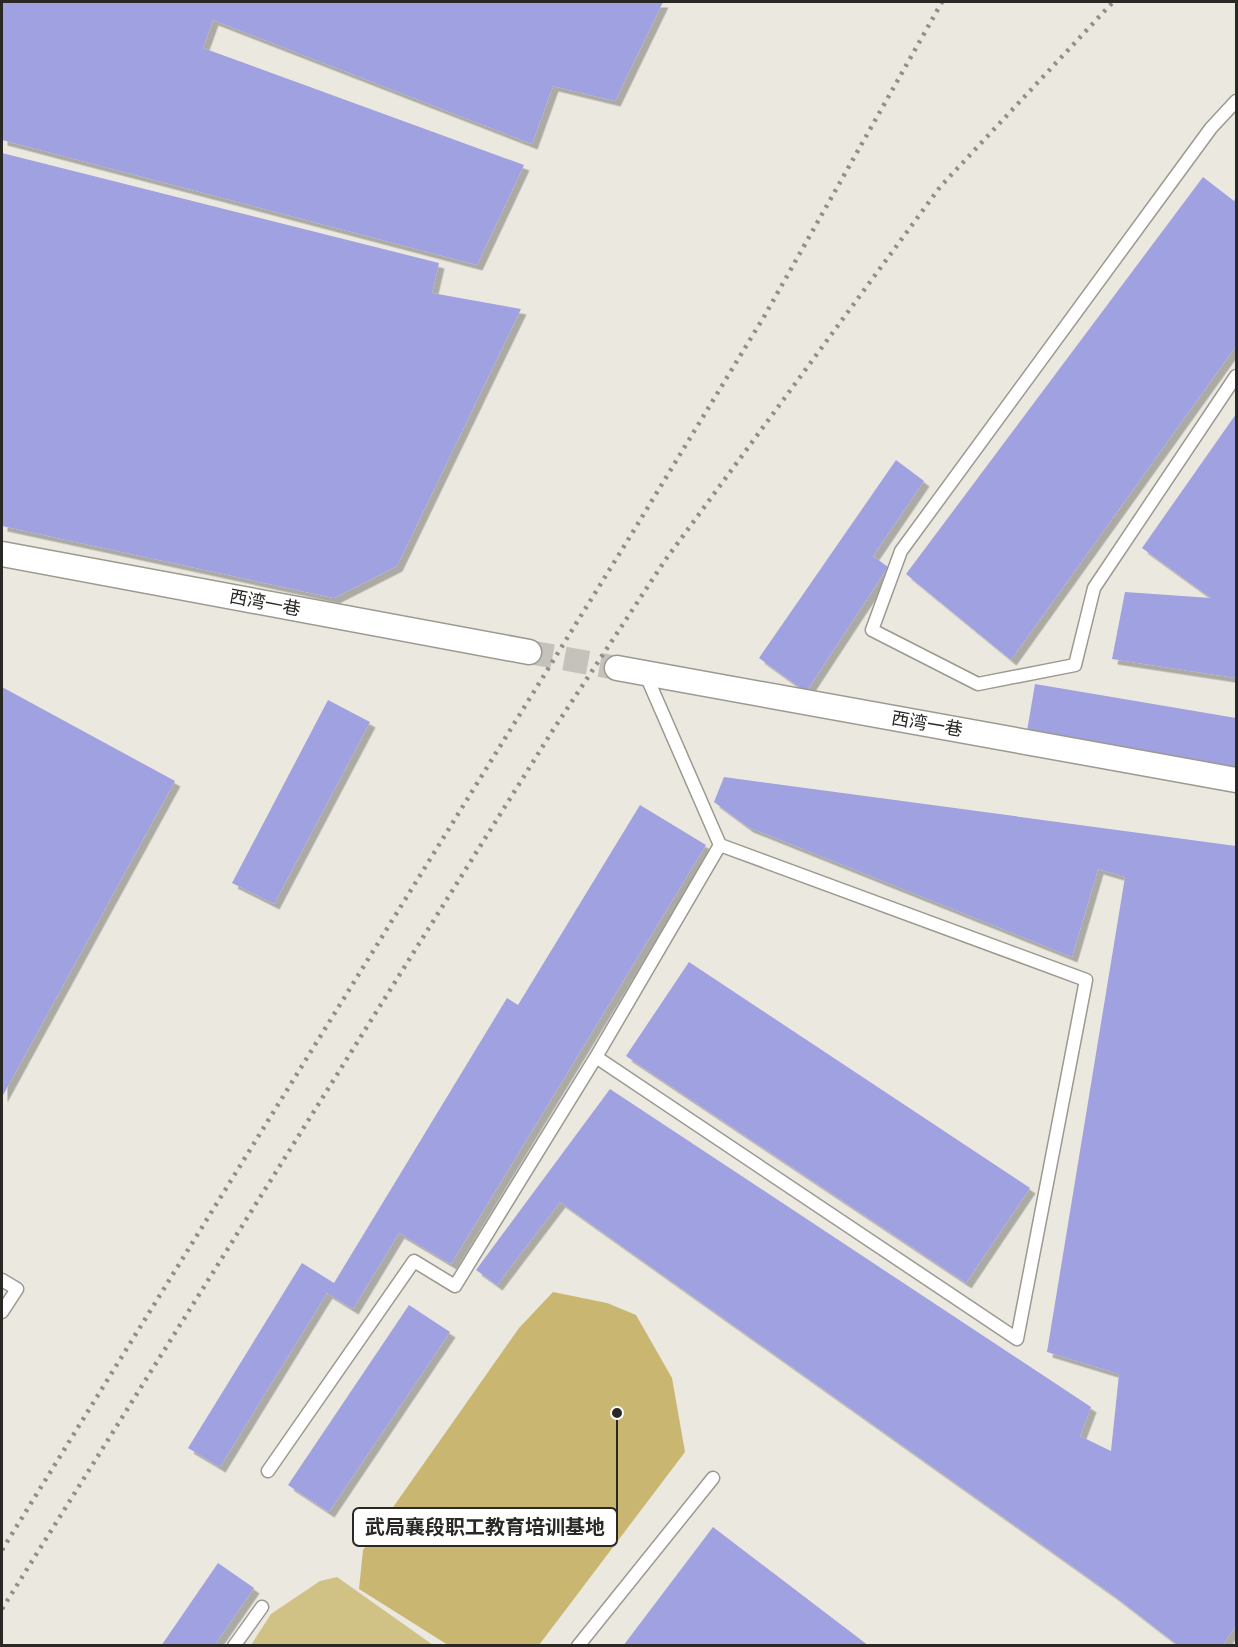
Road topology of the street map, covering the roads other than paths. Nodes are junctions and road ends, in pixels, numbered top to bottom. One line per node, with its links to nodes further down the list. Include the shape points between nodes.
1 (1236, 101): 2 (lane, via 1211,128 901,551 872,630 978,684 1075,665 1094,588)
2 (1236, 376)
3 (2, 554): 4 (street, 西湾一巷)
4 (529, 652)
5 (617, 668): 6 (street, 西湾一巷)
6 (645, 673): 7 (street, 西湾一巷); 8 (lane)
7 (1236, 780)
8 (720, 845): 9 (lane); 9 (lane, via 1086,980 1017,1339)
9 (596, 1057): 12 (lane, via 455,1286 414,1261)
10 (2, 1280): 11 (lane, via 17,1289)
11 (2, 1312)
12 (268, 1471)
13 (712, 1478): 16 (lane)
14 (262, 1607): 15 (lane)
15 (234, 1646)
16 (578, 1646)

